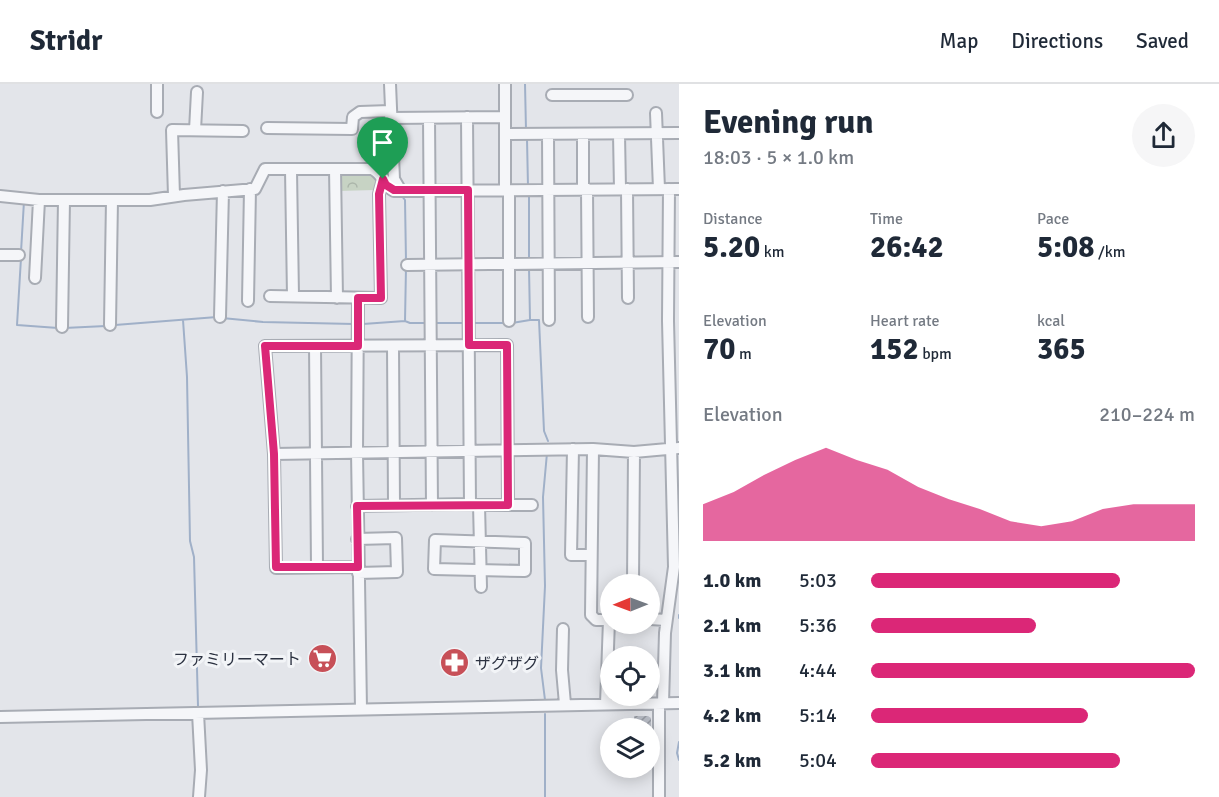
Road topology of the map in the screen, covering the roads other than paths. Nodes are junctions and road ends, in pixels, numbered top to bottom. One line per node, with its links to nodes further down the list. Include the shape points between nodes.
1 (158, 84): 8 (street)
2 (390, 84): 9 (street)
3 (505, 84): 12 (street)
4 (590, 89): 6 (street); 7 (street)
5 (197, 92): 15 (street)
6 (627, 94)
7 (552, 95)
8 (157, 112)
9 (388, 113): 13 (street); 14 (street, via 360,111 353,117 352,129); 30 (street, via 394,179)
10 (656, 113): 17 (street)
11 (466, 117): 12 (street); 13 (street); 32 (street)
12 (505, 117): 19 (street)
13 (429, 118): 31 (street)
14 (267, 128)
15 (195, 130): 16 (street); 37 (street, via 172,130)
16 (243, 131)
17 (658, 133): 18 (street); 22 (street); 29 (street)
18 (679, 133)
19 (505, 134): 20 (street); 33 (street)
20 (548, 134): 21 (street); 34 (street)
21 (583, 134): 22 (street); 27 (street)
22 (619, 134): 28 (street)
23 (291, 170): 24 (street); 26 (street, via 265,170 255,189); 53 (street)
24 (335, 170): 25 (street, via 372,169); 54 (street)
25 (383, 179): 30 (street, via 390,189); 55 (street, via 379,194 381,298)
26 (250, 189): 35 (street); 57 (street)
27 (585, 189): 28 (street); 34 (street); 44 (street)
28 (623, 189): 29 (street); 45 (street)
29 (669, 189): 46 (street)
30 (401, 190): 31 (street)
31 (430, 190): 32 (street); 47 (street)
32 (468, 190): 33 (street); 48 (street)
33 (507, 190): 34 (street); 49 (street)
34 (549, 190): 43 (street)
35 (223, 191): 37 (street); 58 (street)
36 (0, 196): 38 (street)
37 (174, 196): 40 (street)
38 (39, 200): 39 (street); 51 (street)
39 (64, 200): 40 (street); 63 (street)
40 (112, 200): 62 (street)
41 (0, 255): 42 (street)
42 (19, 255)
43 (550, 263): 44 (street); 49 (street); 60 (street)
44 (588, 263): 45 (street); 59 (street)
45 (628, 263): 46 (street); 56 (street)
46 (674, 263): 69 (street)
47 (429, 264): 48 (street); 50 (street); 68 (street)
48 (469, 264): 49 (street); 64 (street)
49 (509, 264): 61 (street)
50 (407, 265)
51 (35, 278)
52 (270, 296): 53 (street)
53 (294, 296): 54 (street)
54 (337, 298): 55 (street)
55 (358, 298): 66 (street)
56 (628, 298)
57 (248, 301)
58 (220, 316)
59 (588, 317)
60 (549, 320)
61 (508, 321)
62 (110, 325)
63 (62, 327)
64 (469, 345): 68 (street); 72 (street); 73 (street, via 507,345)
65 (315, 346): 66 (street); 78 (street); 79 (street, via 265,346)
66 (358, 346): 67 (street); 75 (street)
67 (393, 346): 68 (street); 76 (street)
68 (430, 346): 74 (street)
69 (675, 448): 77 (street); 90 (street)
70 (573, 449): 71 (street); 73 (street); 88 (street, via 571,555)
71 (593, 449): 77 (street); 88 (street)
72 (470, 450): 73 (street); 74 (street); 82 (street)
73 (508, 450): 83 (street)
74 (432, 451): 76 (street); 81 (street)
75 (357, 452): 76 (street); 78 (street); 85 (street)
76 (394, 452): 80 (street)
77 (634, 452): 93 (street)
78 (315, 453): 79 (street); 89 (street)
79 (274, 454): 89 (street, via 276,567)
80 (394, 505): 81 (street); 85 (street)
81 (432, 505): 82 (street)
82 (475, 505): 83 (street); 87 (street)
83 (508, 505): 84 (street)
84 (532, 505)
85 (357, 506): 86 (street)
86 (357, 539): 91 (street); 91 (street, via 396,538 397,572)
87 (480, 542): 92 (street); 92 (street, via 525,543 525,571); 92 (street, via 435,540 434,569)
88 (591, 555): 95 (street, via 591,615)
89 (317, 567): 91 (street)
90 (676, 567): 97 (street)
91 (358, 570): 103 (street)
92 (481, 570): 94 (street)
93 (633, 574)
94 (481, 587)
95 (600, 620)
96 (660, 620): 97 (street)
97 (666, 620): 102 (street)
98 (563, 629): 100 (street)
99 (679, 703): 102 (street)
100 (565, 704): 101 (street); 103 (street)
101 (600, 704)
102 (661, 704): 107 (street)
103 (361, 709): 104 (street)
104 (198, 713): 105 (street); 106 (street)
105 (0, 717)
106 (199, 797)
107 (659, 797)

